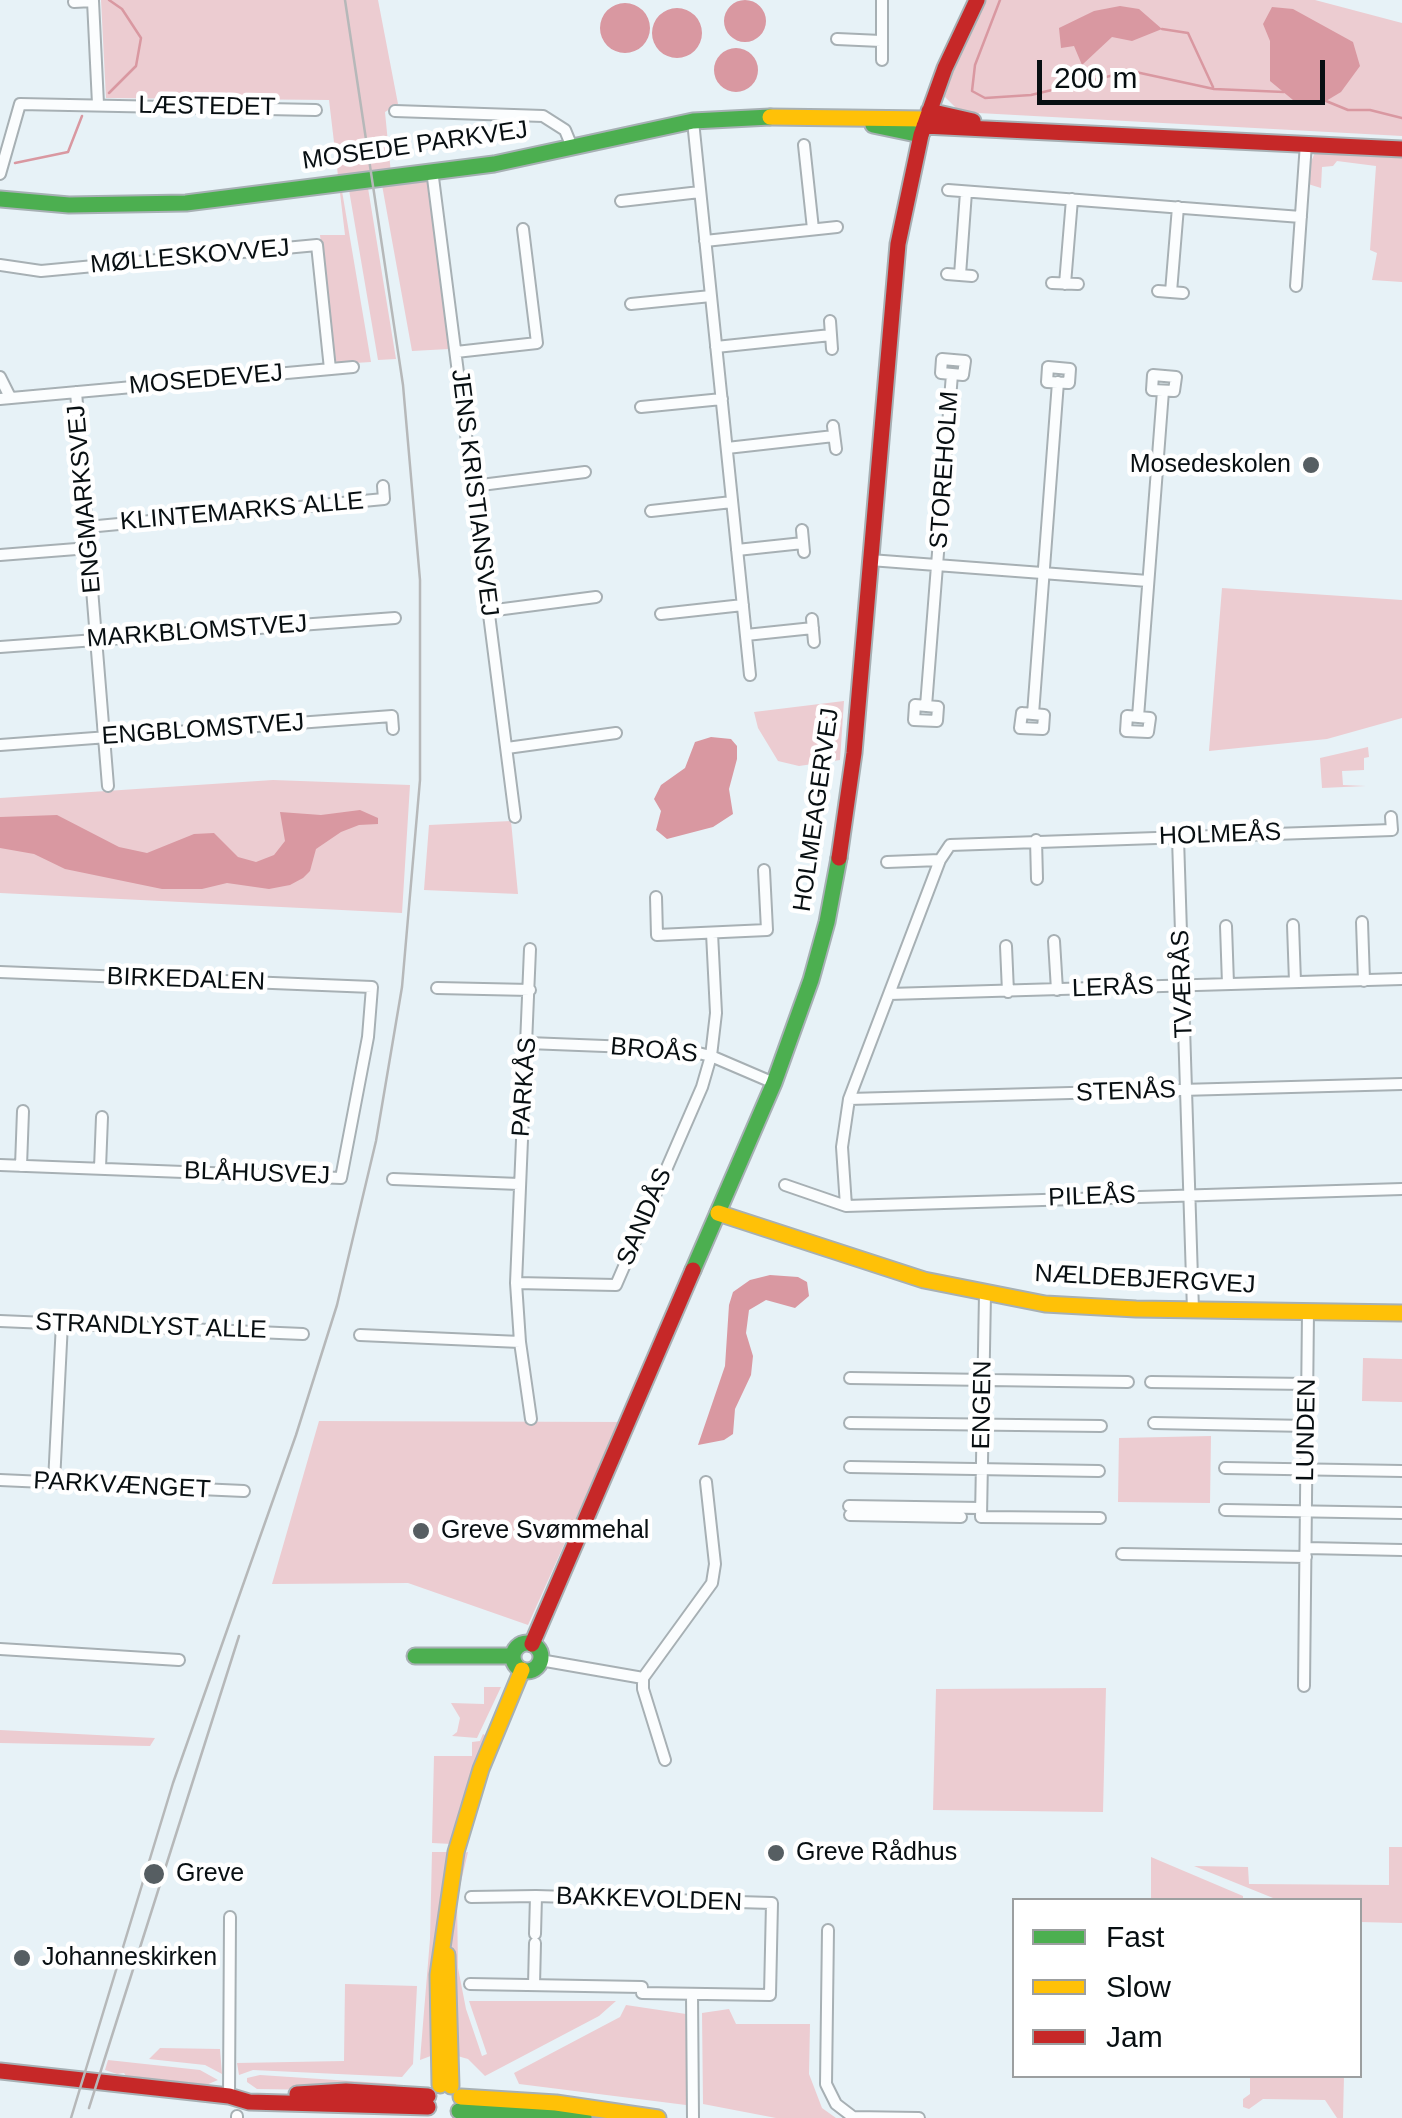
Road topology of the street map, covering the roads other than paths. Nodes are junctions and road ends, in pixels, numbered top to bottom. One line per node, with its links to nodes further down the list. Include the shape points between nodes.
1 (882, 0): 5 (street)
2 (977, 0): 11 (street, HOLMEAGERVEJ)
3 (74, 2): 7 (street, via 93,1)
4 (837, 39): 5 (street)
5 (882, 40): 6 (street)
6 (882, 60)
7 (98, 104): 8 (street, LÆSTEDET); 17 (street, LÆSTEDET, via 20,104)
8 (316, 110)
9 (395, 111): 13 (street, via 543,116 565,130)
10 (694, 121): 11 (street, MOSEDE PARKVEJ, via 783,116); 13 (street, MOSEDE PARKVEJ); 19 (street)
11 (925, 123): 12 (street, MOSEDE PARKVEJ); 66 (street, HOLMEAGERVEJ, via 898,244)
12 (1306, 143): 15 (street, MOSEDE PARKVEJ); 25 (street)
13 (572, 146): 16 (street, MOSEDE PARKVEJ)
14 (804, 146): 28 (street)
15 (1402, 149)
16 (432, 170): 21 (street, MOSEDE PARKVEJ, via 186,202); 43 (street, JENS KRISTIANSVEJ)
17 (0, 174)
18 (948, 190): 20 (street)
19 (700, 192): 23 (street); 29 (street)
20 (966, 192): 22 (street); 31 (street, via 966,276)
21 (0, 199)
22 (1072, 200): 24 (street); 33 (street)
23 (621, 201)
24 (1178, 207): 25 (street); 36 (street, via 1177,293)
25 (1302, 217): 35 (street)
26 (837, 227): 28 (street)
27 (523, 229): 43 (street, via 537,343)
28 (813, 229): 29 (street)
29 (705, 241): 37 (street)
30 (0, 265): 45 (street, MØLLESKOVVEJ, via 42,271 317,245)
31 (947, 274)
32 (1052, 282): 33 (street)
33 (1065, 284): 34 (street)
34 (1078, 284)
35 (1296, 286)
36 (1158, 291)
37 (711, 296): 38 (street); 41 (street)
38 (631, 304)
39 (830, 321): 40 (street)
40 (831, 335): 41 (street); 42 (street)
41 (716, 347): 52 (street)
42 (832, 349)
43 (456, 352): 58 (street, JENS KRISTIANSVEJ)
44 (352, 367): 45 (street, MOSEDEVEJ)
45 (330, 369): 50 (street, MOSEDEVEJ)
46 (952, 374): 67 (street, STOREHOLM)
47 (0, 377): 51 (street)
48 (1058, 382): 68 (street)
49 (1163, 390): 69 (street)
50 (76, 392): 51 (street, MOSEDEVEJ); 61 (street, ENGMARKSVEJ)
51 (5, 398)
52 (722, 399): 53 (street); 54 (street)
53 (641, 407)
54 (727, 448): 55 (street, via 834,431); 59 (street)
55 (836, 449)
56 (585, 472): 58 (street)
57 (383, 486): 61 (street, KLINTEMARKS ALLE, via 384,498)
58 (473, 486): 72 (street, JENS KRISTIANSVEJ)
59 (732, 502): 60 (street); 64 (street)
60 (652, 510)
61 (87, 527): 63 (street, ENGMARKSVEJ)
62 (802, 530): 64 (street, via 804,548)
63 (89, 548): 65 (street); 76 (street, ENGMARKSVEJ)
64 (737, 550): 71 (street)
65 (0, 555)
66 (870, 560): 67 (street, STOREHOLM); 119 (street, HOLMEAGERVEJ, via 839,870 811,980)
67 (937, 565): 68 (street, STOREHOLM); 80 (street, STOREHOLM)
68 (1044, 573): 69 (street, STOREHOLM); 81 (street)
69 (1148, 580): 82 (street)
70 (596, 597): 72 (street)
71 (743, 606): 73 (street); 75 (street)
72 (488, 611): 87 (street, JENS KRISTIANSVEJ)
73 (661, 614)
74 (395, 618): 76 (street, MARKBLOMSTVEJ)
75 (746, 635): 77 (street, via 812,623); 79 (street)
76 (96, 640): 78 (street, MARKBLOMSTVEJ); 85 (street, ENGMARKSVEJ)
77 (814, 642)
78 (0, 647)
79 (750, 674)
80 (926, 706)
81 (1033, 714)
82 (1138, 717)
83 (393, 730): 85 (street, ENGBLOMSTVEJ, via 392,716)
84 (616, 733): 87 (street)
85 (104, 737): 86 (street, ENGBLOMSTVEJ); 88 (street, ENGMARKSVEJ)
86 (0, 745)
87 (506, 748): 89 (street, JENS KRISTIANSVEJ)
88 (108, 786)
89 (515, 816)
90 (1391, 817): 91 (street, HOLMEÅS, via 1392,830)
91 (1178, 838): 92 (street, HOLMEÅS); 110 (street, TVÆRÅS)
92 (1036, 840): 93 (street, HOLMEÅS, via 956,843); 96 (street)
93 (940, 860): 94 (street, HOLMEÅS); 116 (street)
94 (887, 862)
95 (764, 870): 101 (street, via 767,930)
96 (1037, 879)
97 (656, 897): 101 (street, via 657,935)
98 (1362, 922): 106 (street)
99 (1293, 925): 108 (street)
100 (1226, 926): 109 (street)
101 (712, 933): 118 (street)
102 (1054, 940): 114 (street, LERÅS)
103 (1006, 946): 115 (street)
104 (530, 950): 113 (street, PARKÅS)
105 (0, 972): 111 (street, BIRKEDALEN)
106 (1364, 980): 107 (street, LERÅS); 108 (street, LERÅS)
107 (1402, 980)
108 (1295, 982): 109 (street, LERÅS)
109 (1228, 984): 110 (street, LERÅS)
110 (1184, 986): 114 (street, LERÅS); 121 (street, TVÆRÅS)
111 (372, 987): 127 (street, BLÅHUSVEJ, via 341,1178)
112 (437, 988): 113 (street)
113 (530, 990): 117 (street, PARKÅS)
114 (1057, 990): 115 (street, LERÅS)
115 (1008, 992): 116 (street, LERÅS)
116 (888, 994): 122 (street)
117 (528, 1043): 118 (street, BROÅS); 129 (street, PARKÅS)
118 (711, 1056): 119 (street, BROÅS); 135 (street, SANDÅS, via 616,1285)
119 (774, 1082): 134 (street, HOLMEAGERVEJ)
120 (1402, 1084): 121 (street, STENÅS)
121 (1186, 1090): 122 (street, STENÅS); 132 (street, TVÆRÅS)
122 (849, 1099): 133 (street, via 842,1147)
123 (23, 1111): 126 (street)
124 (102, 1117): 127 (street)
125 (0, 1166): 126 (street, BLÅHUSVEJ)
126 (21, 1166): 127 (street, BLÅHUSVEJ)
127 (100, 1168)
128 (393, 1179): 129 (street)
129 (518, 1184): 135 (street, PARKÅS)
130 (785, 1185): 133 (street, PILEÅS)
131 (1402, 1189): 132 (street, PILEÅS)
132 (1189, 1194): 133 (street, PILEÅS); 137 (street, TVÆRÅS)
133 (846, 1206)
134 (718, 1213): 136 (street, NÆLDEBJERGVEJ); 175 (street, HOLMEAGERVEJ)
135 (516, 1283): 144 (street, PARKÅS)
136 (985, 1294): 137 (street, NÆLDEBJERGVEJ, via 1091,1308); 146 (street, ENGEN)
137 (1193, 1310): 138 (street, NÆLDEBJERGVEJ)
138 (1308, 1312): 139 (street, NÆLDEBJERGVEJ); 149 (street, LUNDEN)
139 (1402, 1313)
140 (0, 1321): 141 (street, STRANDLYST ALLE)
141 (62, 1323): 142 (street, STRANDLYST ALLE); 163 (street)
142 (302, 1334)
143 (360, 1336): 144 (street)
144 (520, 1342): 150 (street, PARKÅS)
145 (850, 1378): 146 (street)
146 (983, 1380): 147 (street); 153 (street, ENGEN)
147 (1128, 1382)
148 (1151, 1382): 149 (street)
149 (1308, 1384): 155 (street, LUNDEN)
150 (531, 1419)
151 (850, 1423): 153 (street)
152 (1154, 1423): 155 (street)
153 (982, 1425): 154 (street); 158 (street, ENGEN)
154 (1101, 1426)
155 (1307, 1426): 159 (street, LUNDEN)
156 (850, 1467): 158 (street)
157 (1225, 1468): 159 (street)
158 (982, 1469): 161 (street); 167 (street, ENGEN)
159 (1307, 1469): 160 (street); 168 (street, LUNDEN)
160 (1402, 1470)
161 (1099, 1471)
162 (0, 1480): 163 (street, PARKVÆNGET)
163 (54, 1482): 165 (street, PARKVÆNGET)
164 (706, 1482): 182 (street, via 712,1583)
165 (244, 1491)
166 (1225, 1510): 168 (street)
167 (981, 1512): 170 (street, via 854,1511); 171 (street)
168 (1306, 1512): 169 (street); 173 (street, LUNDEN)
169 (1402, 1513)
170 (961, 1517)
171 (1100, 1518)
172 (1402, 1550): 173 (street)
173 (1306, 1552): 174 (street); 183 (street, LUNDEN)
174 (1122, 1554)
175 (532, 1644): 178 (street, via 522,1644); 180 (street)
176 (0, 1649): 179 (street)
177 (415, 1656): 178 (street)
178 (513, 1656): 181 (street)
179 (179, 1660)
180 (540, 1660): 181 (street); 182 (street)
181 (522, 1670): 194 (street, via 460,1832 444,1916 438,1975)
182 (643, 1678): 184 (street)
183 (1304, 1686)
184 (665, 1760)
185 (536, 1896): 186 (street, BAKKEVOLDEN); 190 (street, BAKKEVOLDEN); 191 (street, BAKKEVOLDEN, via 772,1904 770,1995)
186 (472, 1897)
187 (230, 1917): 193 (street)
188 (828, 1930): 198 (street, via 826,2084 853,2118)
189 (470, 1984): 190 (street, BAKKEVOLDEN)
190 (534, 1986): 191 (street, BAKKEVOLDEN)
191 (692, 1994): 197 (street)
192 (0, 2071): 193 (street)
193 (230, 2096): 194 (street, via 346,2091)
194 (446, 2105): 195 (street); 196 (street, via 556,2102)
195 (584, 2118)
196 (658, 2118)
197 (694, 2118)
198 (919, 2118)

